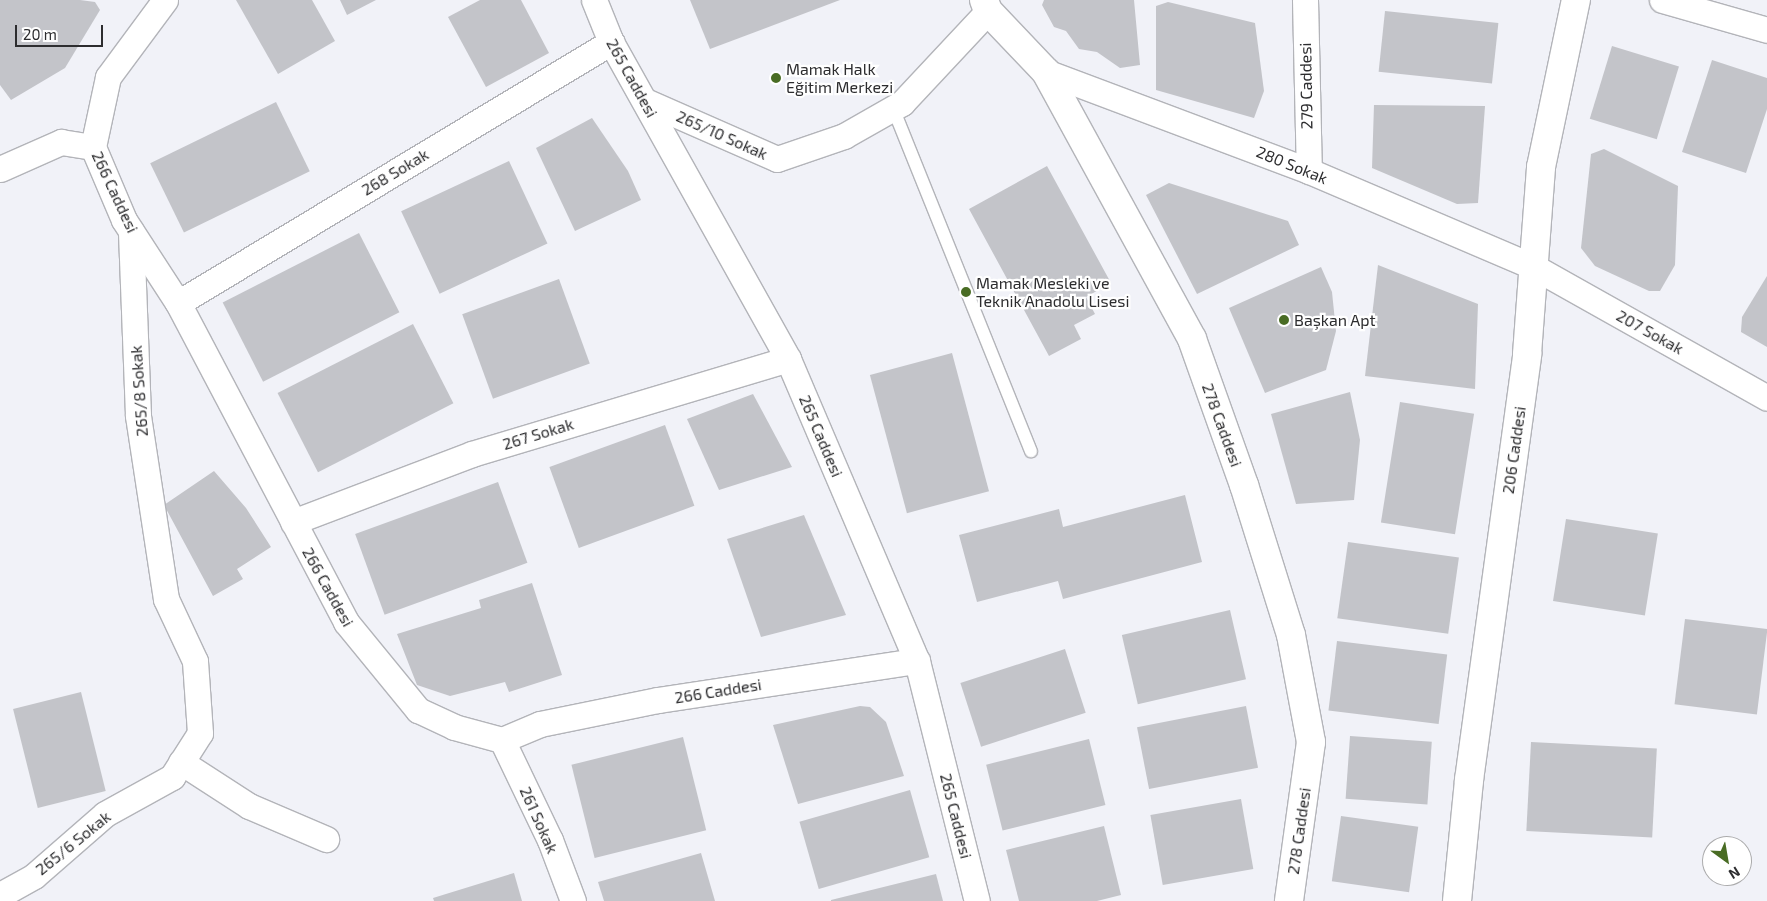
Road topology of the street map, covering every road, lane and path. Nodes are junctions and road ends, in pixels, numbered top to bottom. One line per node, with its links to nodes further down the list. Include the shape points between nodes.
1 (165, 0): 12 (street, 266 Caddesi, via 108,77)
2 (594, 0): 8 (street, 265 Caddesi)
3 (1305, 0): 14 (street, 279 Caddesi)
4 (1576, 0): 16 (street, 206 Caddesi, via 1542,167)
5 (1662, 0): 7 (street)
6 (986, 6): 9 (street, 278 Caddesi); 11 (street, 265/10 Sokak, via 902,103)
7 (1767, 30)
8 (612, 42): 10 (street, 265 Caddesi); 17 (street, 268 Sokak)
9 (1046, 72): 14 (street, 280 Sokak); 30 (street, 278 Caddesi, via 1192,339 1244,485 1291,634 1311,742)
10 (645, 101): 11 (street, 265/10 Sokak, via 777,159 844,136); 18 (street, 265 Caddesi)
11 (893, 108): 20 (lane)
12 (93, 146): 13 (street, via 61,142); 15 (street, 266 Caddesi)
13 (0, 169)
14 (1309, 172): 16 (street, 280 Sokak)
15 (131, 230): 17 (street, 266 Caddesi); 22 (street, 265/8 Sokak, via 138,415)
16 (1534, 267): 19 (street, 207 Sokak); 31 (street, 206 Caddesi, via 1527,354 1469,780)
17 (178, 302): 21 (street, 266 Caddesi)
18 (788, 359): 21 (street, 267 Sokak, via 472,454); 23 (street, 265 Caddesi)
19 (1767, 398)
20 (1031, 451)
21 (293, 522): 24 (street, 266 Caddesi, via 346,622 418,710 454,727)
22 (158, 550): 25 (street, 265/6 Sokak, via 166,599 195,661 200,733)
23 (918, 661): 24 (street, 266 Caddesi, via 648,702 540,724); 29 (street, 265 Caddesi)
24 (502, 740): 28 (street, 261 Sokak, via 550,840)
25 (181, 762): 26 (street, via 250,806); 27 (street, 265/6 Sokak, via 172,777 105,814 34,876)
26 (326, 838)
27 (0, 895)
28 (573, 901)
29 (977, 901)
30 (1289, 901)
31 (1457, 901)

